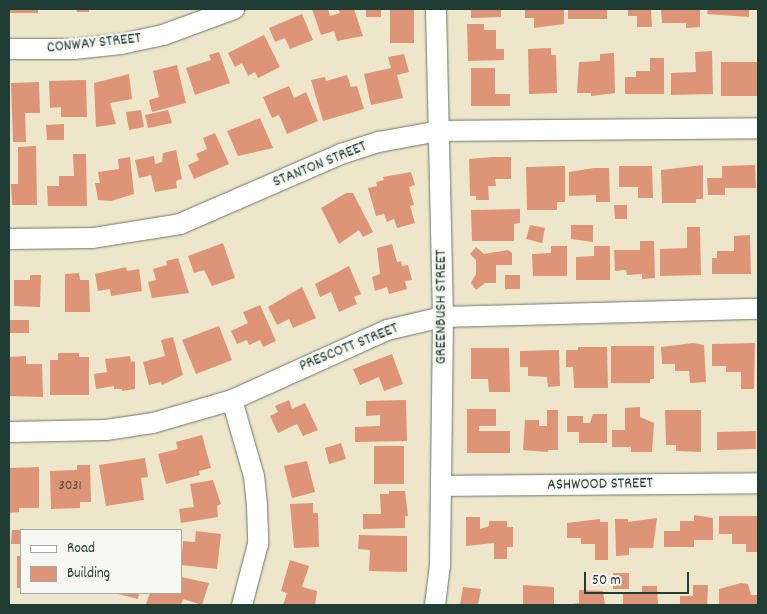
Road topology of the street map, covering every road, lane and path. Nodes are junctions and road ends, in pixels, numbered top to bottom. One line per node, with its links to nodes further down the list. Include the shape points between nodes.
1 (234, 9): 3 (street, CONWAY STREET, via 163,35 121,44 74,49)
2 (436, 9): 5 (street, GREENBUSH STREET)
3 (9, 49)
4 (758, 128): 5 (street, STANTON STREET)
5 (439, 131): 6 (street, STANTON STREET, via 379,142 342,154 180,224 93,238); 8 (street, GREENBUSH STREET)
6 (9, 239)
7 (758, 309): 8 (street, PRESCOTT STREET)
8 (442, 317): 9 (street, PRESCOTT STREET, via 387,330 312,361); 12 (street, GREENBUSH STREET)
9 (232, 400): 10 (street, PRESCOTT STREET, via 153,423 106,430); 13 (street, via 254,476 257,506 258,544)
10 (9, 432)
11 (758, 483): 12 (street, ASHWOOD STREET)
12 (442, 486): 14 (street, GREENBUSH STREET, via 440,565)
13 (242, 605)
14 (434, 605)

